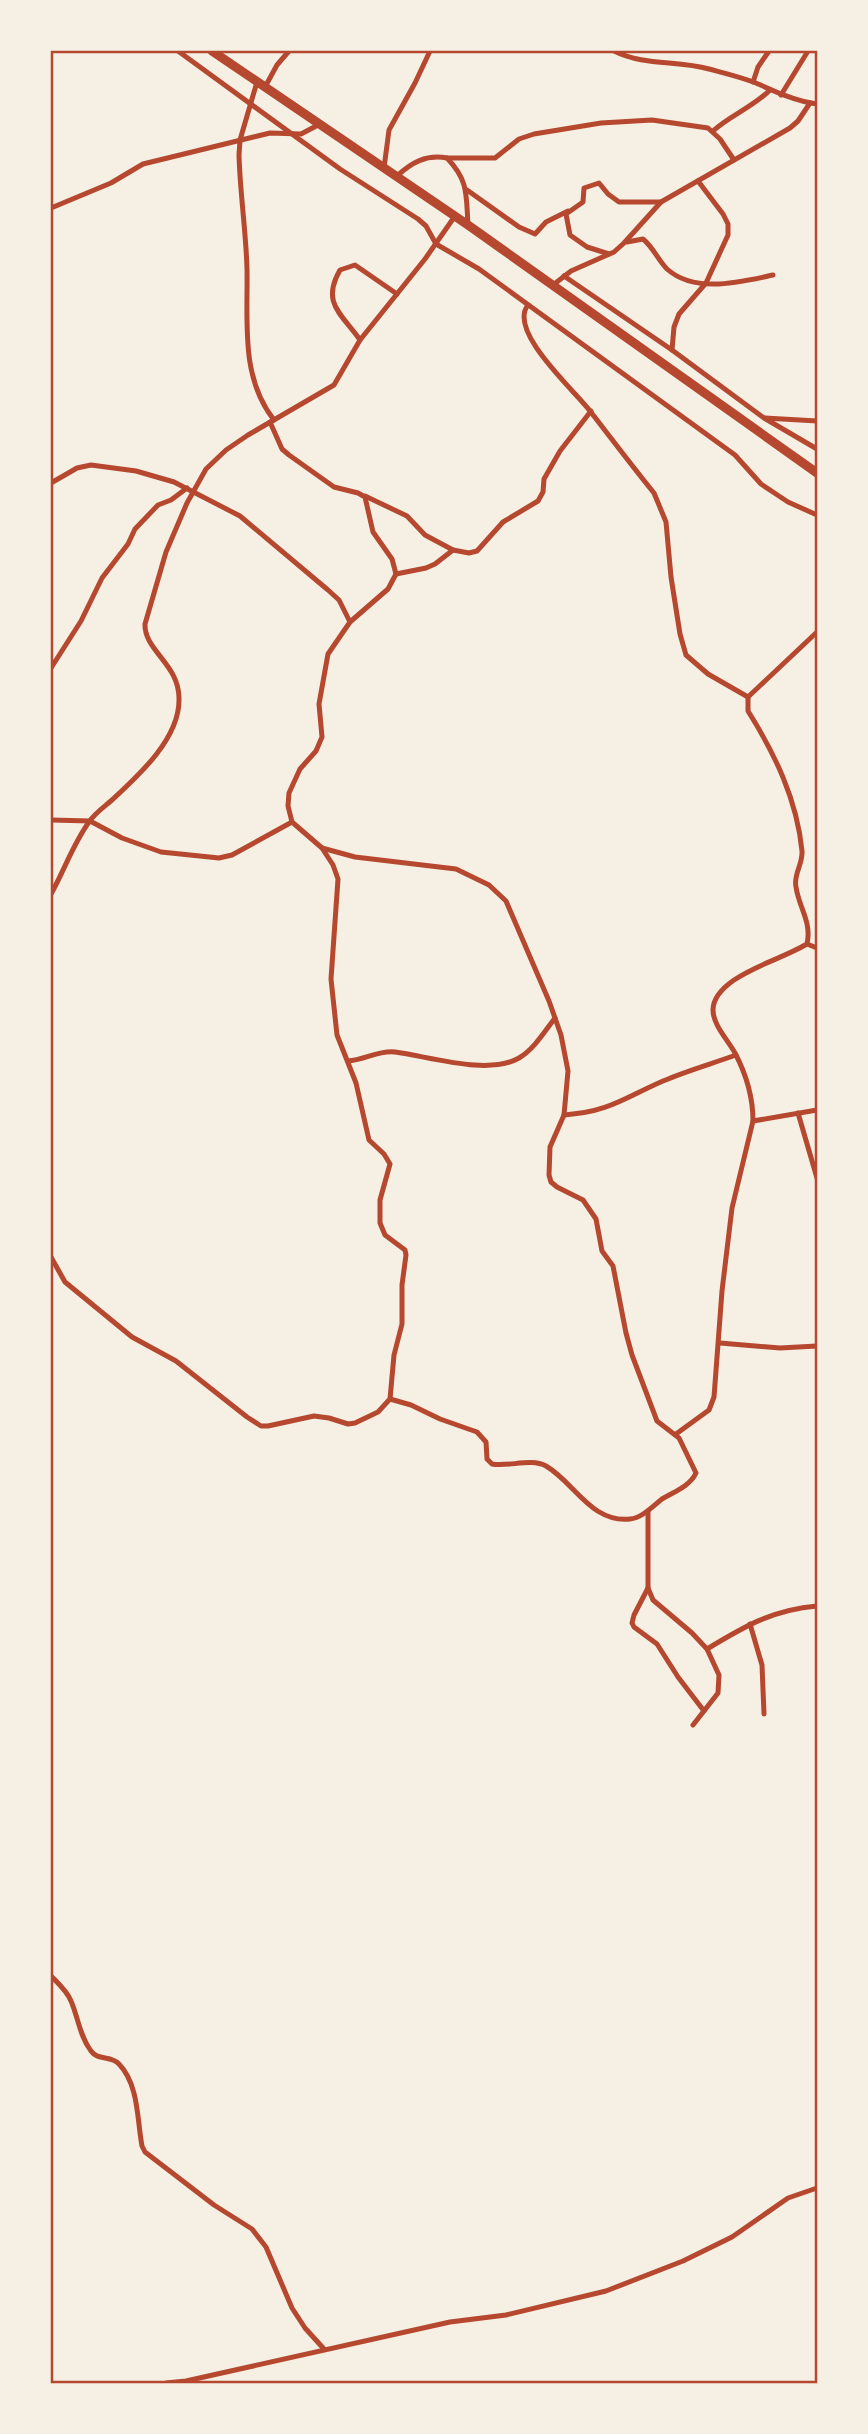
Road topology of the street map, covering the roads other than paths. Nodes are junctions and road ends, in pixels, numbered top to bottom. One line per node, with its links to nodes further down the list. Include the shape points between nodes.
1 (178, 51): 14 (street)
2 (212, 51): 9 (highway)
3 (289, 51): 9 (street)
4 (430, 51): 21 (street, via 388,130)
5 (617, 51): 8 (street, via 638,61 680,62)
6 (769, 51): 8 (street)
7 (808, 51): 11 (street)
8 (754, 82): 10 (street)
9 (261, 85): 14 (street); 15 (highway)
10 (770, 90): 11 (street); 16 (street)
11 (781, 95): 12 (street)
12 (810, 103): 13 (street); 20 (street, via 790,128)
13 (817, 104)
14 (251, 105): 17 (street); 18 (street)
15 (320, 124): 17 (street); 21 (highway)
16 (713, 131): 19 (street, via 652,120 601,123 519,139 495,158); 20 (street)
17 (295, 135): 18 (street, via 279,132); 31 (street, via 418,219)
18 (240, 140): 26 (street, via 143,164); 43 (street, via 247,270 245,334 259,399)
19 (447, 158): 22 (street, via 420,160); 24 (street)
20 (734, 160): 23 (street)
21 (384, 168): 22 (highway)
22 (397, 176): 28 (highway)
23 (698, 181): 25 (street); 35 (street, via 728,224 723,250)
24 (467, 190): 27 (street, via 535,234 546,222); 29 (street)
25 (661, 202): 27 (street, via 619,202 598,183 584,188 583,202); 30 (street)
26 (51, 208)
27 (569, 211): 32 (street, via 570,235)
28 (455, 216): 29 (highway); 31 (street)
29 (468, 225): 36 (highway)
30 (624, 243): 32 (street); 35 (street, via 643,239 674,274)
31 (436, 244): 37 (street); 38 (street, via 468,261)
32 (609, 254): 33 (street)
33 (564, 275): 36 (street); 40 (street)
34 (773, 275): 35 (street)
35 (706, 283): 40 (street, via 679,314)
36 (553, 285): 46 (highway)
37 (397, 294): 39 (street); 39 (street, via 355,265 340,270 331,298)
38 (528, 305): 41 (street, via 523,314 530,337); 50 (street, via 735,455 761,484)
39 (360, 340): 43 (street, via 334,385)
40 (673, 350): 42 (street)
41 (591, 411): 51 (street, via 560,451 538,501 503,522 477,551); 56 (street, via 661,506 686,655 708,674)
42 (764, 418): 44 (street); 45 (street)
43 (272, 421): 48 (street, via 214,461); 49 (street, via 282,449 289,455 334,488)
44 (817, 421)
45 (817, 449)
46 (817, 472)
47 (51, 483): 48 (street, via 77,467 91,465 150,474)
48 (190, 489): 53 (street, via 240,516 339,600); 55 (street, via 158,505 135,529); 58 (street, via 166,552 144,634 169,665 178,686 177,715 149,762)
49 (362, 494): 51 (street, via 407,516 425,535); 52 (street, via 373,532 392,559)
50 (817, 515)
51 (453, 550): 52 (street, via 426,568)
52 (396, 574): 53 (street, via 388,589)
53 (350, 622): 59 (street, via 328,654 319,704 321,744 300,769 289,793)
54 (817, 632): 56 (street)
55 (51, 668)
56 (748, 696): 62 (street, via 748,711 792,798 802,851 795,885 807,916)
57 (51, 820): 58 (street)
58 (90, 821): 59 (street, via 161,852 219,858); 61 (street)
59 (292, 822): 60 (street)
60 (322, 848): 64 (street, via 355,857 456,869 489,885 506,901); 66 (street, via 338,879 331,979 337,1035)
61 (51, 894)
62 (807, 944): 63 (street); 65 (street, via 755,966 720,992 714,1018)
63 (817, 948)
64 (555, 1018): 66 (street, via 529,1050 510,1062 457,1063 394,1051); 69 (street, via 568,1071)
65 (736, 1055): 69 (street, via 665,1080 610,1107); 70 (street, via 748,1086)
66 (348, 1061): 75 (street, via 369,1140 390,1164 380,1200 380,1223 385,1235 406,1255)
67 (817, 1110): 68 (street)
68 (798, 1113): 70 (street); 71 (street)
69 (564, 1115): 76 (street, via 550,1147 551,1182 583,1200 596,1219 602,1251 613,1266 635,1362 657,1421)
70 (752, 1121): 73 (street, via 730,1218)
71 (817, 1178)
72 (51, 1257): 75 (street, via 65,1282 79,1295 261,1426 314,1416 355,1423 378,1412)
73 (720, 1343): 74 (street); 76 (street, via 709,1409)
74 (817, 1346)
75 (390, 1399): 77 (street, via 477,1432 486,1442 487,1460 492,1464 546,1466 600,1512 631,1519)
76 (676, 1434): 77 (street, via 696,1473)
77 (648, 1511): 78 (street)
78 (648, 1588): 81 (street, via 653,1600); 82 (street, via 632,1623 657,1644)
79 (817, 1606): 80 (street, via 778,1612)
80 (750, 1624): 81 (street); 83 (street, via 762,1665)
81 (707, 1649): 82 (street, via 720,1685)
82 (704, 1711): 84 (street)
83 (764, 1714)
84 (693, 1725)
85 (51, 1976): 87 (street, via 70,1998 90,2050 117,2062 127,2075 145,2152 252,2229 266,2247 292,2308)
86 (817, 2188): 87 (street, via 788,2198 732,2237 683,2262 606,2291)
87 (324, 2349): 88 (street)
88 (187, 2382): 89 (street)
89 (166, 2383)

